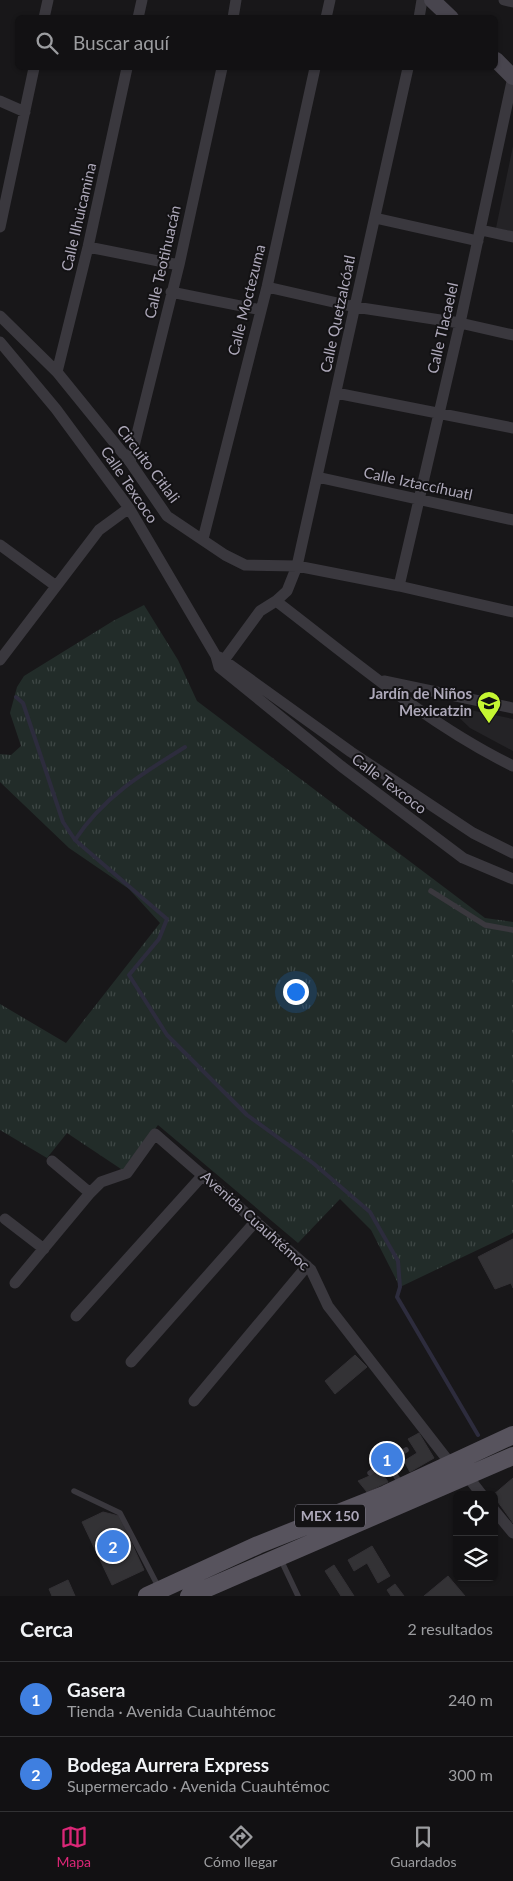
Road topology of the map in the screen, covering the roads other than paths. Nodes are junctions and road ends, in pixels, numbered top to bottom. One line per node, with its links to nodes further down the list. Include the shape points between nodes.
1 (48, 0): 9 (street)
2 (142, 0): 10 (street)
3 (236, 0): 11 (street)
4 (330, 0): 12 (street)
5 (422, 0): 13 (street)
6 (432, 0): 14 (street)
7 (504, 0): 8 (street)
8 (513, 2)
9 (45, 15)
10 (139, 15)
11 (234, 15)
12 (327, 15)
13 (419, 15)
14 (448, 15)
15 (498, 62): 21 (street)
16 (34, 70): 23 (street)
17 (127, 70): 29 (street, Calle Ilhuicamina)
18 (222, 70): 30 (street, Calle Teotihuacán)
19 (315, 70): 31 (street, Calle Moctezuma)
20 (408, 70): 25 (street, Calle Quetzalcóatl)
21 (513, 77): 27 (street, Calle Tlacaelel)
22 (0, 102): 23 (street)
23 (25, 112): 24 (street)
24 (3, 199): 26 (street)
25 (375, 218): 27 (street); 33 (street, Calle Quetzalcóatl)
26 (0, 227)
27 (479, 236): 28 (street); 36 (street, Calle Tlacaelel)
28 (513, 237)
29 (88, 247): 30 (street); 39 (street, Calle Ilhuicamina)
30 (179, 265): 32 (street, Calle Teotihuacán)
31 (267, 287): 33 (street); 34 (street, Calle Moctezuma)
32 (171, 292): 34 (street); 43 (street, Calle Teotihuacán)
33 (355, 307): 36 (street); 40 (street, Calle Quetzalcóatl)
34 (261, 310): 48 (street, Calle Moctezuma)
35 (0, 316): 39 (street, Circuito Citlali)
36 (460, 323): 37 (street); 41 (street, Calle Tlacaelel)
37 (513, 335)
38 (0, 342): 46 (street, Calle Texcoco, via 56,409)
39 (58, 372): 43 (street, Circuito Citlali)
40 (336, 393): 41 (street); 44 (street, Calle Quetzalcóatl)
41 (440, 412): 42 (street); 45 (street, Calle Tlacaelel)
42 (513, 428)
43 (130, 462): 48 (street, Circuito Citlali, via 167,516)
44 (317, 477): 45 (street, Calle Iztaccíhuatl); 50 (street, Calle Quetzalcóatl)
45 (420, 500): 47 (street, Calle Iztaccíhuatl); 52 (street, Calle Tlacaelel)
46 (129, 508): 51 (street, via 99,530); 56 (street, Calle Texcoco)
47 (513, 520)
48 (203, 539): 50 (street, Circuito Citlali, via 225,556 245,565)
49 (0, 545): 51 (street)
50 (297, 566): 52 (street, Circuito Citlali); 53 (street, Calle Quetzalcóatl, via 287,591)
51 (56, 586): 55 (street)
52 (399, 586): 54 (street, Circuito Citlali)
53 (276, 601): 56 (street, via 260,611); 57 (street)
54 (513, 612)
55 (0, 660)
56 (220, 661): 60 (street, Calle Texcoco, via 473,833); 61 (street, Calle Texcoco, via 341,766 463,858)
57 (380, 680): 58 (street); 59 (street, via 434,720)
58 (513, 708)
59 (513, 766)
60 (513, 852)
61 (513, 879)
62 (431, 891): 63 (lane, via 485,925)
63 (513, 930)
64 (52, 1161): 66 (street)
65 (204, 1175): 66 (street, Avenida Cuauhtémoc, via 155,1134 127,1173 101,1182); 68 (street, Avenida Cuauhtémoc); 72 (street)
66 (90, 1193): 69 (street)
67 (5, 1219): 69 (street)
68 (256, 1221): 70 (street, Avenida Cuauhtémoc); 73 (street)
69 (44, 1249): 71 (street)
70 (307, 1266): 74 (street); 79 (street, Avenida Cuauhtémoc, via 328,1306)
71 (15, 1283)
72 (76, 1316)
73 (131, 1362)
74 (194, 1401)
75 (513, 1435): 79 (main road, MEX 150)
76 (406, 1450): 78 (lane)
77 (513, 1456): 81 (main road, MEX 150)
78 (387, 1462): 80 (lane); 82 (lane)
79 (450, 1463): 82 (main road, MEX 150)
80 (370, 1473)
81 (468, 1477): 84 (street); 87 (main road, MEX 150)
82 (402, 1486): 88 (main road, MEX 150, via 258,1545)
83 (74, 1491): 88 (lane, via 120,1513)
84 (479, 1491)
85 (498, 1515): 86 (street)
86 (513, 1533)
87 (279, 1556): 89 (main road, MEX 150); 90 (lane)
88 (153, 1593)
89 (189, 1596)
90 (298, 1596)

